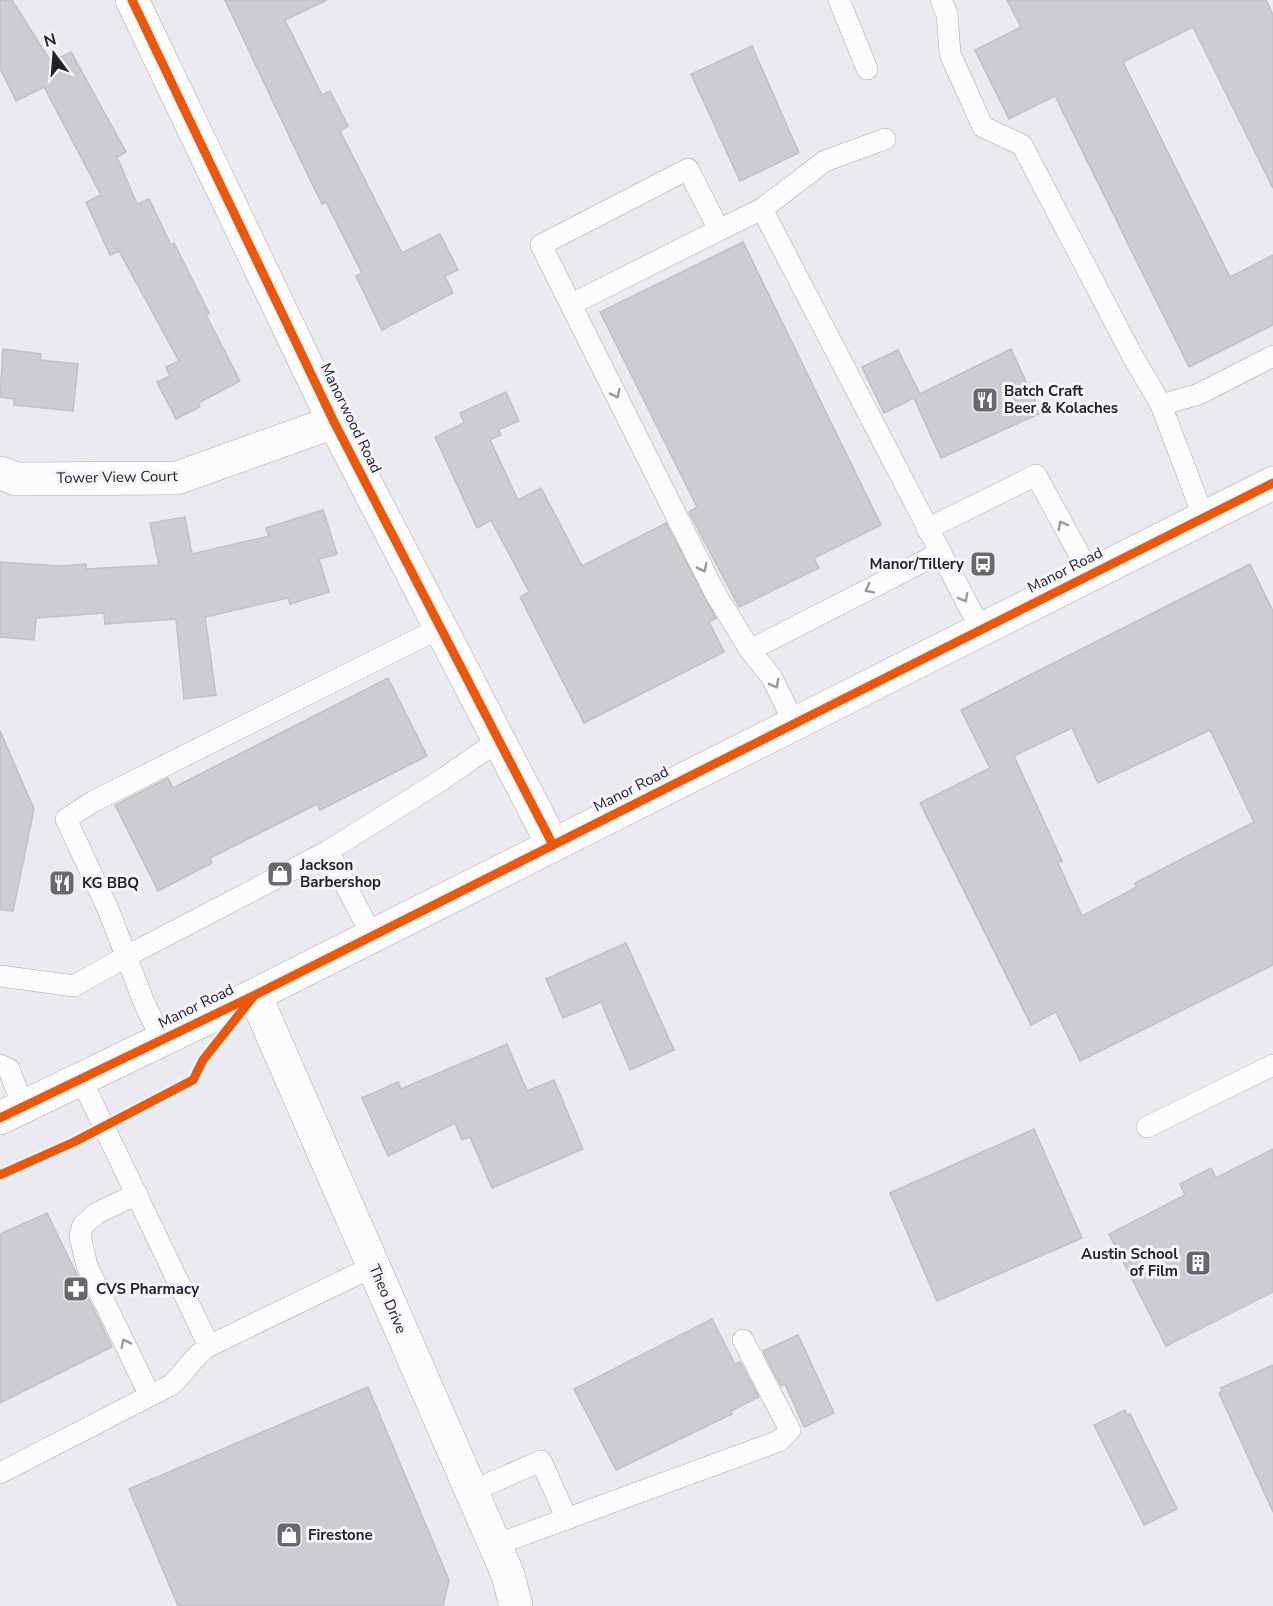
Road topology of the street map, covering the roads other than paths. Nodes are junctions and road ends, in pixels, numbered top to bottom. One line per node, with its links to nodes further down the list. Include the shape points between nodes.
1 (132, 0): 11 (street, Manorwood Road)
2 (839, 0): 4 (lane)
3 (941, 0): 10 (lane, via 947,14 950,54 983,127 1022,145)
4 (867, 69)
5 (885, 139): 6 (lane, via 825,161)
6 (762, 209): 7 (lane); 15 (lane)
7 (719, 230): 8 (lane); 8 (lane, via 688,169 541,245)
8 (572, 304): 20 (lane, one-way to 20, via 715,593)
9 (1273, 356): 10 (lane, via 1199,394)
10 (1161, 405): 14 (lane)
11 (334, 422): 12 (street, Tower View Court, via 177,478 16,479); 18 (street, Manorwood Road)
12 (0, 473)
13 (1273, 483): 14 (street, Manor Road)
14 (1204, 518): 17 (street, Manor Road)
15 (927, 529): 16 (lane); 17 (lane, one-way to 15, via 1036,475)
16 (940, 554): 19 (lane, one-way to 19); 20 (lane, one-way to 20)
17 (1090, 574): 19 (street, Manor Road)
18 (440, 627): 22 (street, Manorwood Road); 26 (lane, via 94,801 66,819)
19 (981, 630): 21 (street, Manor Road)
20 (750, 650): 21 (lane, one-way to 21, via 772,678)
21 (795, 723): 23 (street, Manor Road)
22 (498, 741): 23 (street, Manorwood Road); 24 (lane)
23 (553, 845): 25 (street, Manor Road)
24 (328, 851): 25 (lane); 26 (lane)
25 (371, 934): 28 (street, Manor Road)
26 (127, 956): 27 (lane, via 74,986); 29 (lane)
27 (0, 975)
28 (255, 994): 29 (street, Manor Road); 36 (street, Theo Drive)
29 (162, 1039): 32 (street, Manor Road)
30 (0, 1065): 33 (lane, via 9,1069)
31 (1273, 1065): 34 (lane)
32 (81, 1079): 33 (street, Manor Road); 35 (lane)
33 (12, 1113)
34 (1146, 1127)
35 (137, 1194): 38 (lane); 39 (lane, one-way to 35, via 87,1266 80,1236 83,1225 97,1213)
36 (374, 1266): 38 (lane); 41 (street, Theo Drive)
37 (743, 1340): 42 (lane, via 790,1430 779,1441)
38 (209, 1347): 39 (lane, via 190,1362 182,1376)
39 (150, 1396): 40 (lane)
40 (0, 1473)
41 (472, 1491): 42 (lane, via 541,1461); 43 (street, Theo Drive)
42 (567, 1519): 43 (lane)
43 (495, 1545): 44 (street, Theo Drive)
44 (516, 1606)

